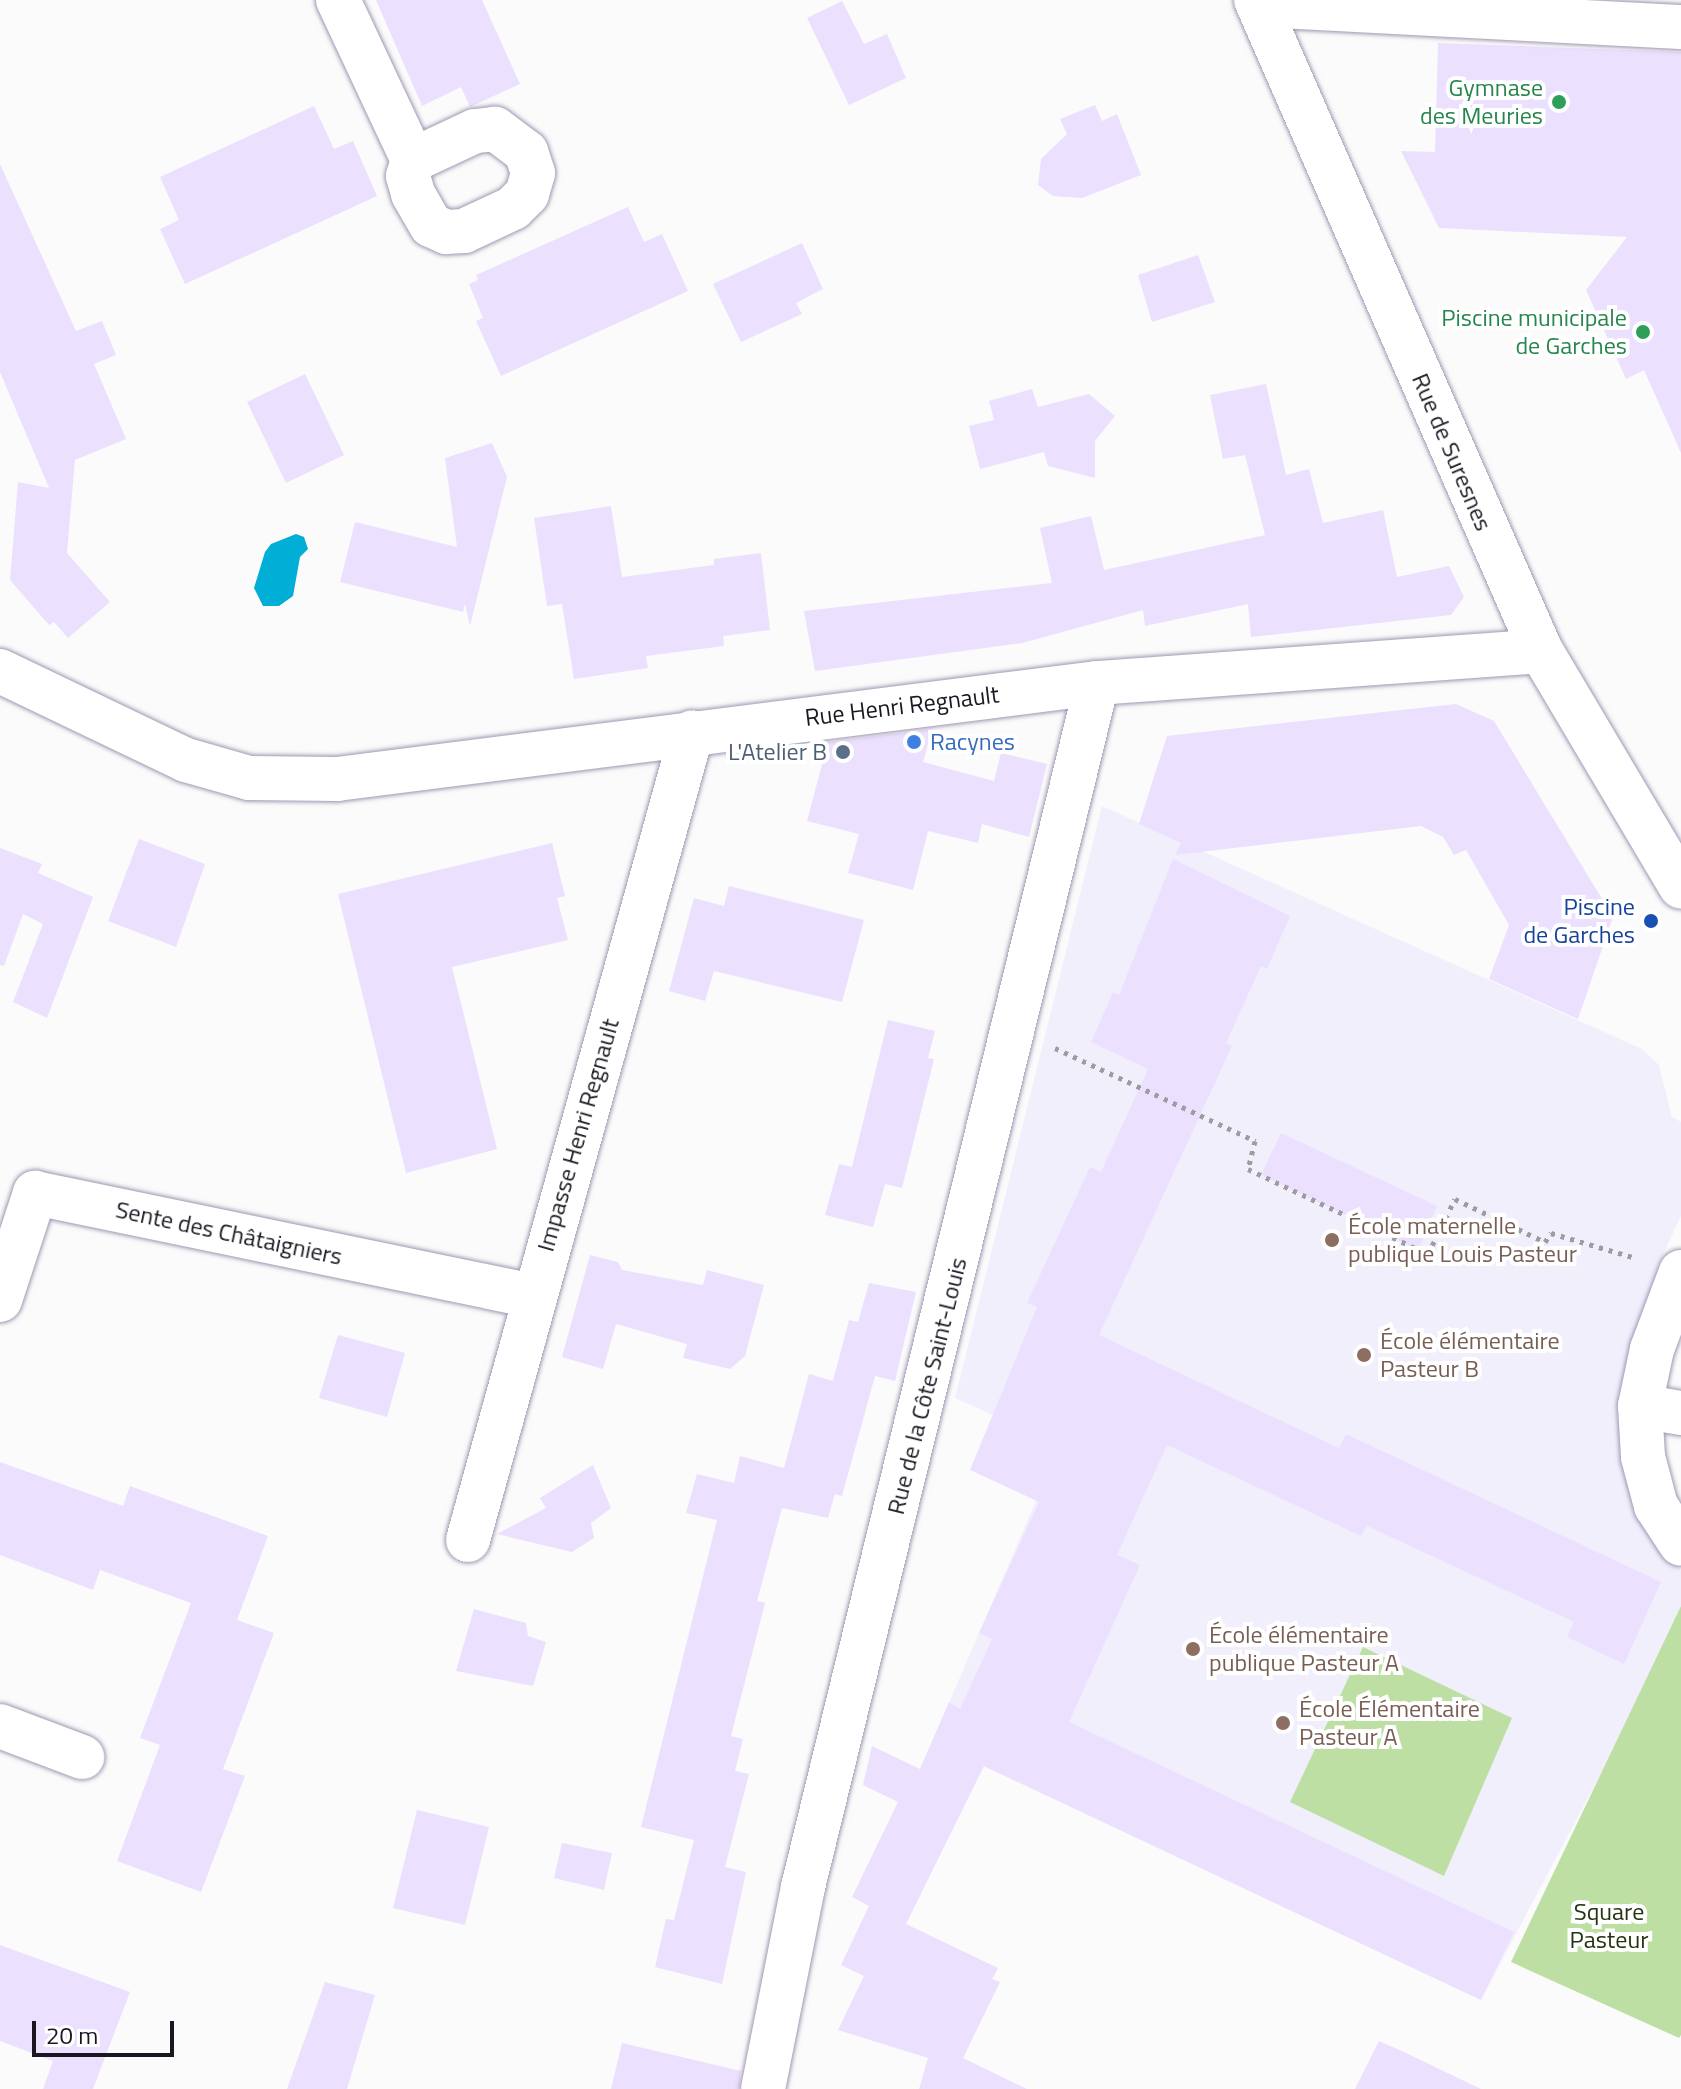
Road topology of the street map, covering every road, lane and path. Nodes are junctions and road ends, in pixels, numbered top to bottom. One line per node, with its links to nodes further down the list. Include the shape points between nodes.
1 (338, 0): 4 (street)
2 (1257, 3): 3 (street); 5 (street, Rue de Suresnes)
3 (1681, 27)
4 (413, 160)
5 (1541, 651): 7 (street, Rue Henri Regnault); 9 (street, Rue de Suresnes)
6 (0, 671): 8 (street, Rue Henri Regnault, via 186,760 249,778 337,779)
7 (1097, 683): 8 (street, Rue Henri Regnault); 10 (street, Rue de la Côte Saint-Louis)
8 (692, 732): 12 (street, Impasse Henri Regnault)
9 (1681, 887)
10 (1014, 1029): 11 (path, via 1255,1141 1248,1169 1428,1254 1455,1199 1545,1242 1551,1233); 19 (street, Rue de la Côte Saint-Louis, via 803,1887)
11 (1662, 1266): 14 (street, via 1652,1349)
12 (533, 1296): 13 (street, Sente des Châtaigniers, via 35,1193); 15 (street, Impasse Henri Regnault)
13 (0, 1300)
14 (1661, 1410): 16 (street, via 1643,1457 1656,1506)
15 (468, 1540)
16 (1681, 1544)
17 (0, 1726): 18 (street)
18 (82, 1757)
19 (763, 2089)

